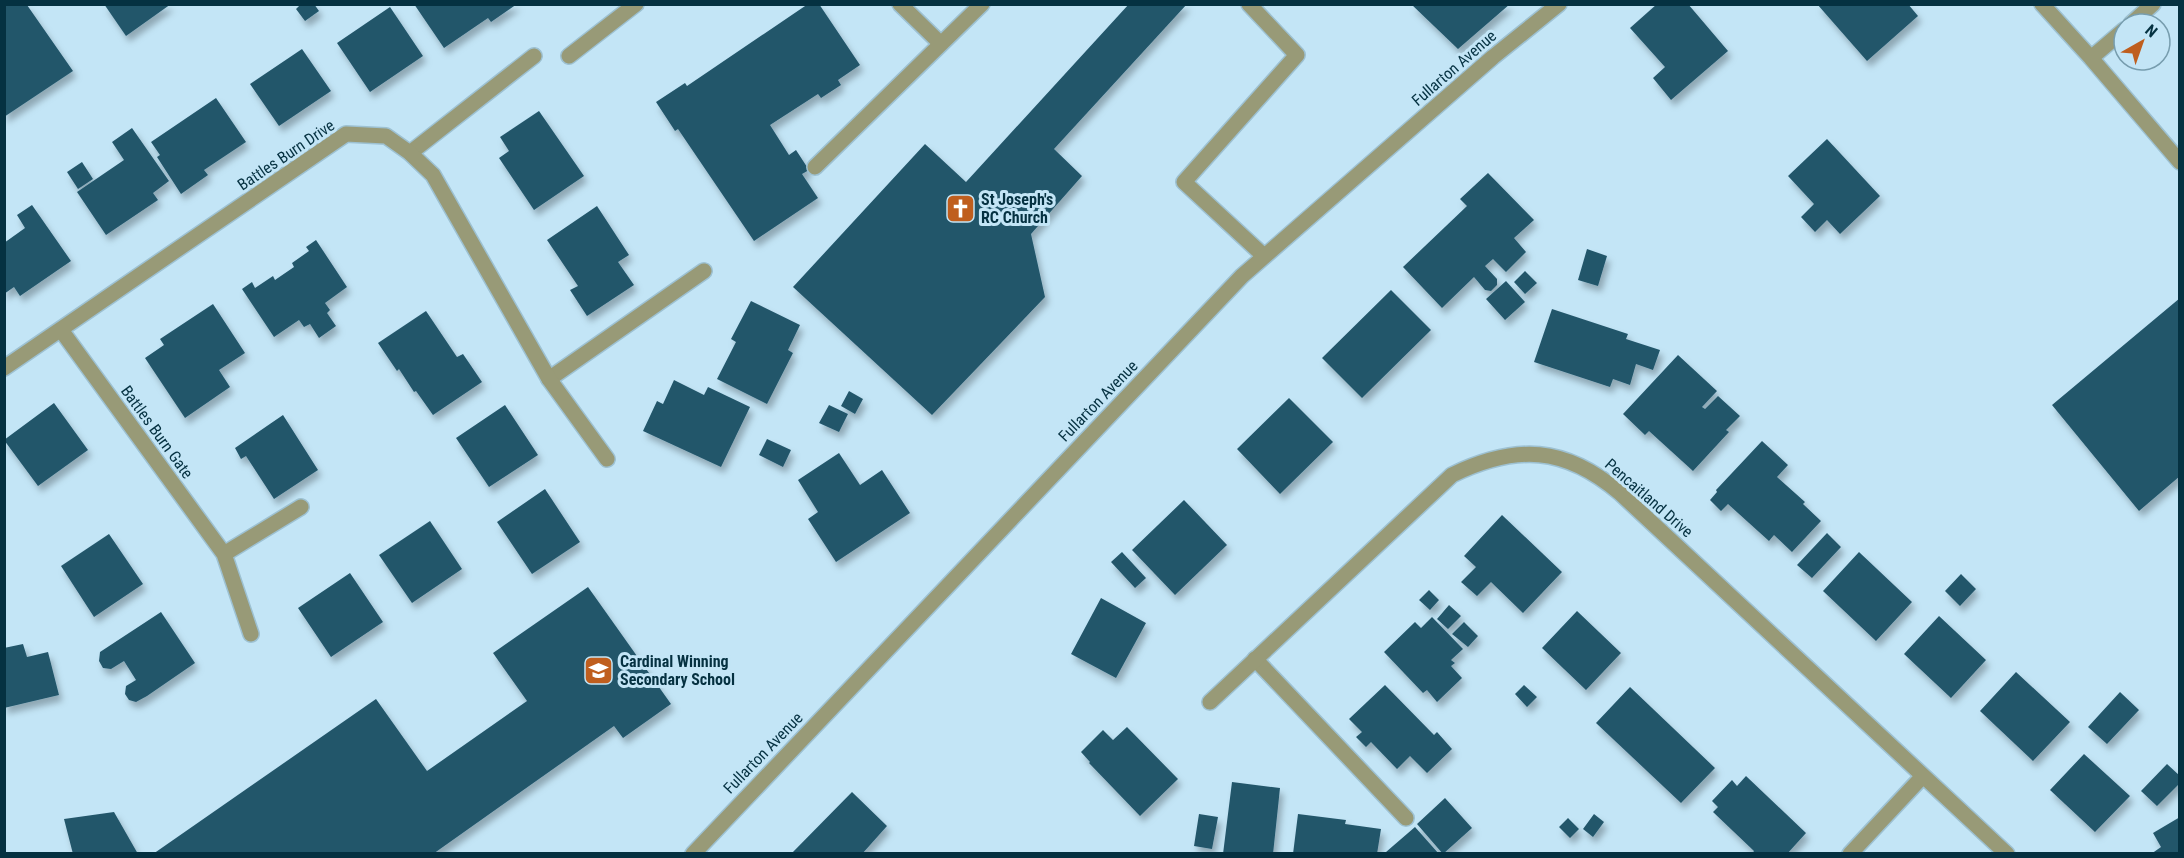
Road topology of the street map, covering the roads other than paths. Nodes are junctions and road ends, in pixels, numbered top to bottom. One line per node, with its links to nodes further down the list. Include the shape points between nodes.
1 (636, 4): 10 (street)
2 (900, 4): 8 (street)
3 (982, 4): 8 (street)
4 (1249, 4): 15 (street, via 1297,55 1184,182)
5 (1559, 4): 15 (street, Fullarton Avenue)
6 (2042, 4): 11 (street)
7 (2112, 40): 11 (street)
8 (941, 44): 14 (street)
9 (534, 56): 12 (street)
10 (569, 56)
11 (2091, 58): 13 (street)
12 (410, 153): 17 (street, Battles Burn Drive, via 386,136 346,134); 19 (street, Battles Burn Drive, via 432,175)
13 (2180, 162)
14 (815, 167)
15 (1264, 256): 28 (street, Fullarton Avenue)
16 (704, 271): 19 (street)
17 (61, 330): 18 (street, Battles Burn Drive); 22 (street, Battles Burn Gate)
18 (4, 368)
19 (549, 379): 20 (street, Battles Burn Drive)
20 (608, 459)
21 (302, 507): 22 (street)
22 (224, 555): 23 (street, Battles Burn Gate)
23 (251, 634)
24 (1255, 659): 25 (street, Pencaitland Drive); 26 (street, Pencaitland Drive, via 1452,475 1504,455 1557,457 1580,465 1620,493); 27 (street)
25 (1210, 702)
26 (1923, 776): 29 (street); 30 (street, Pencaitland Drive)
27 (1406, 818)
28 (693, 854)
29 (1850, 854)
30 (2007, 854)

